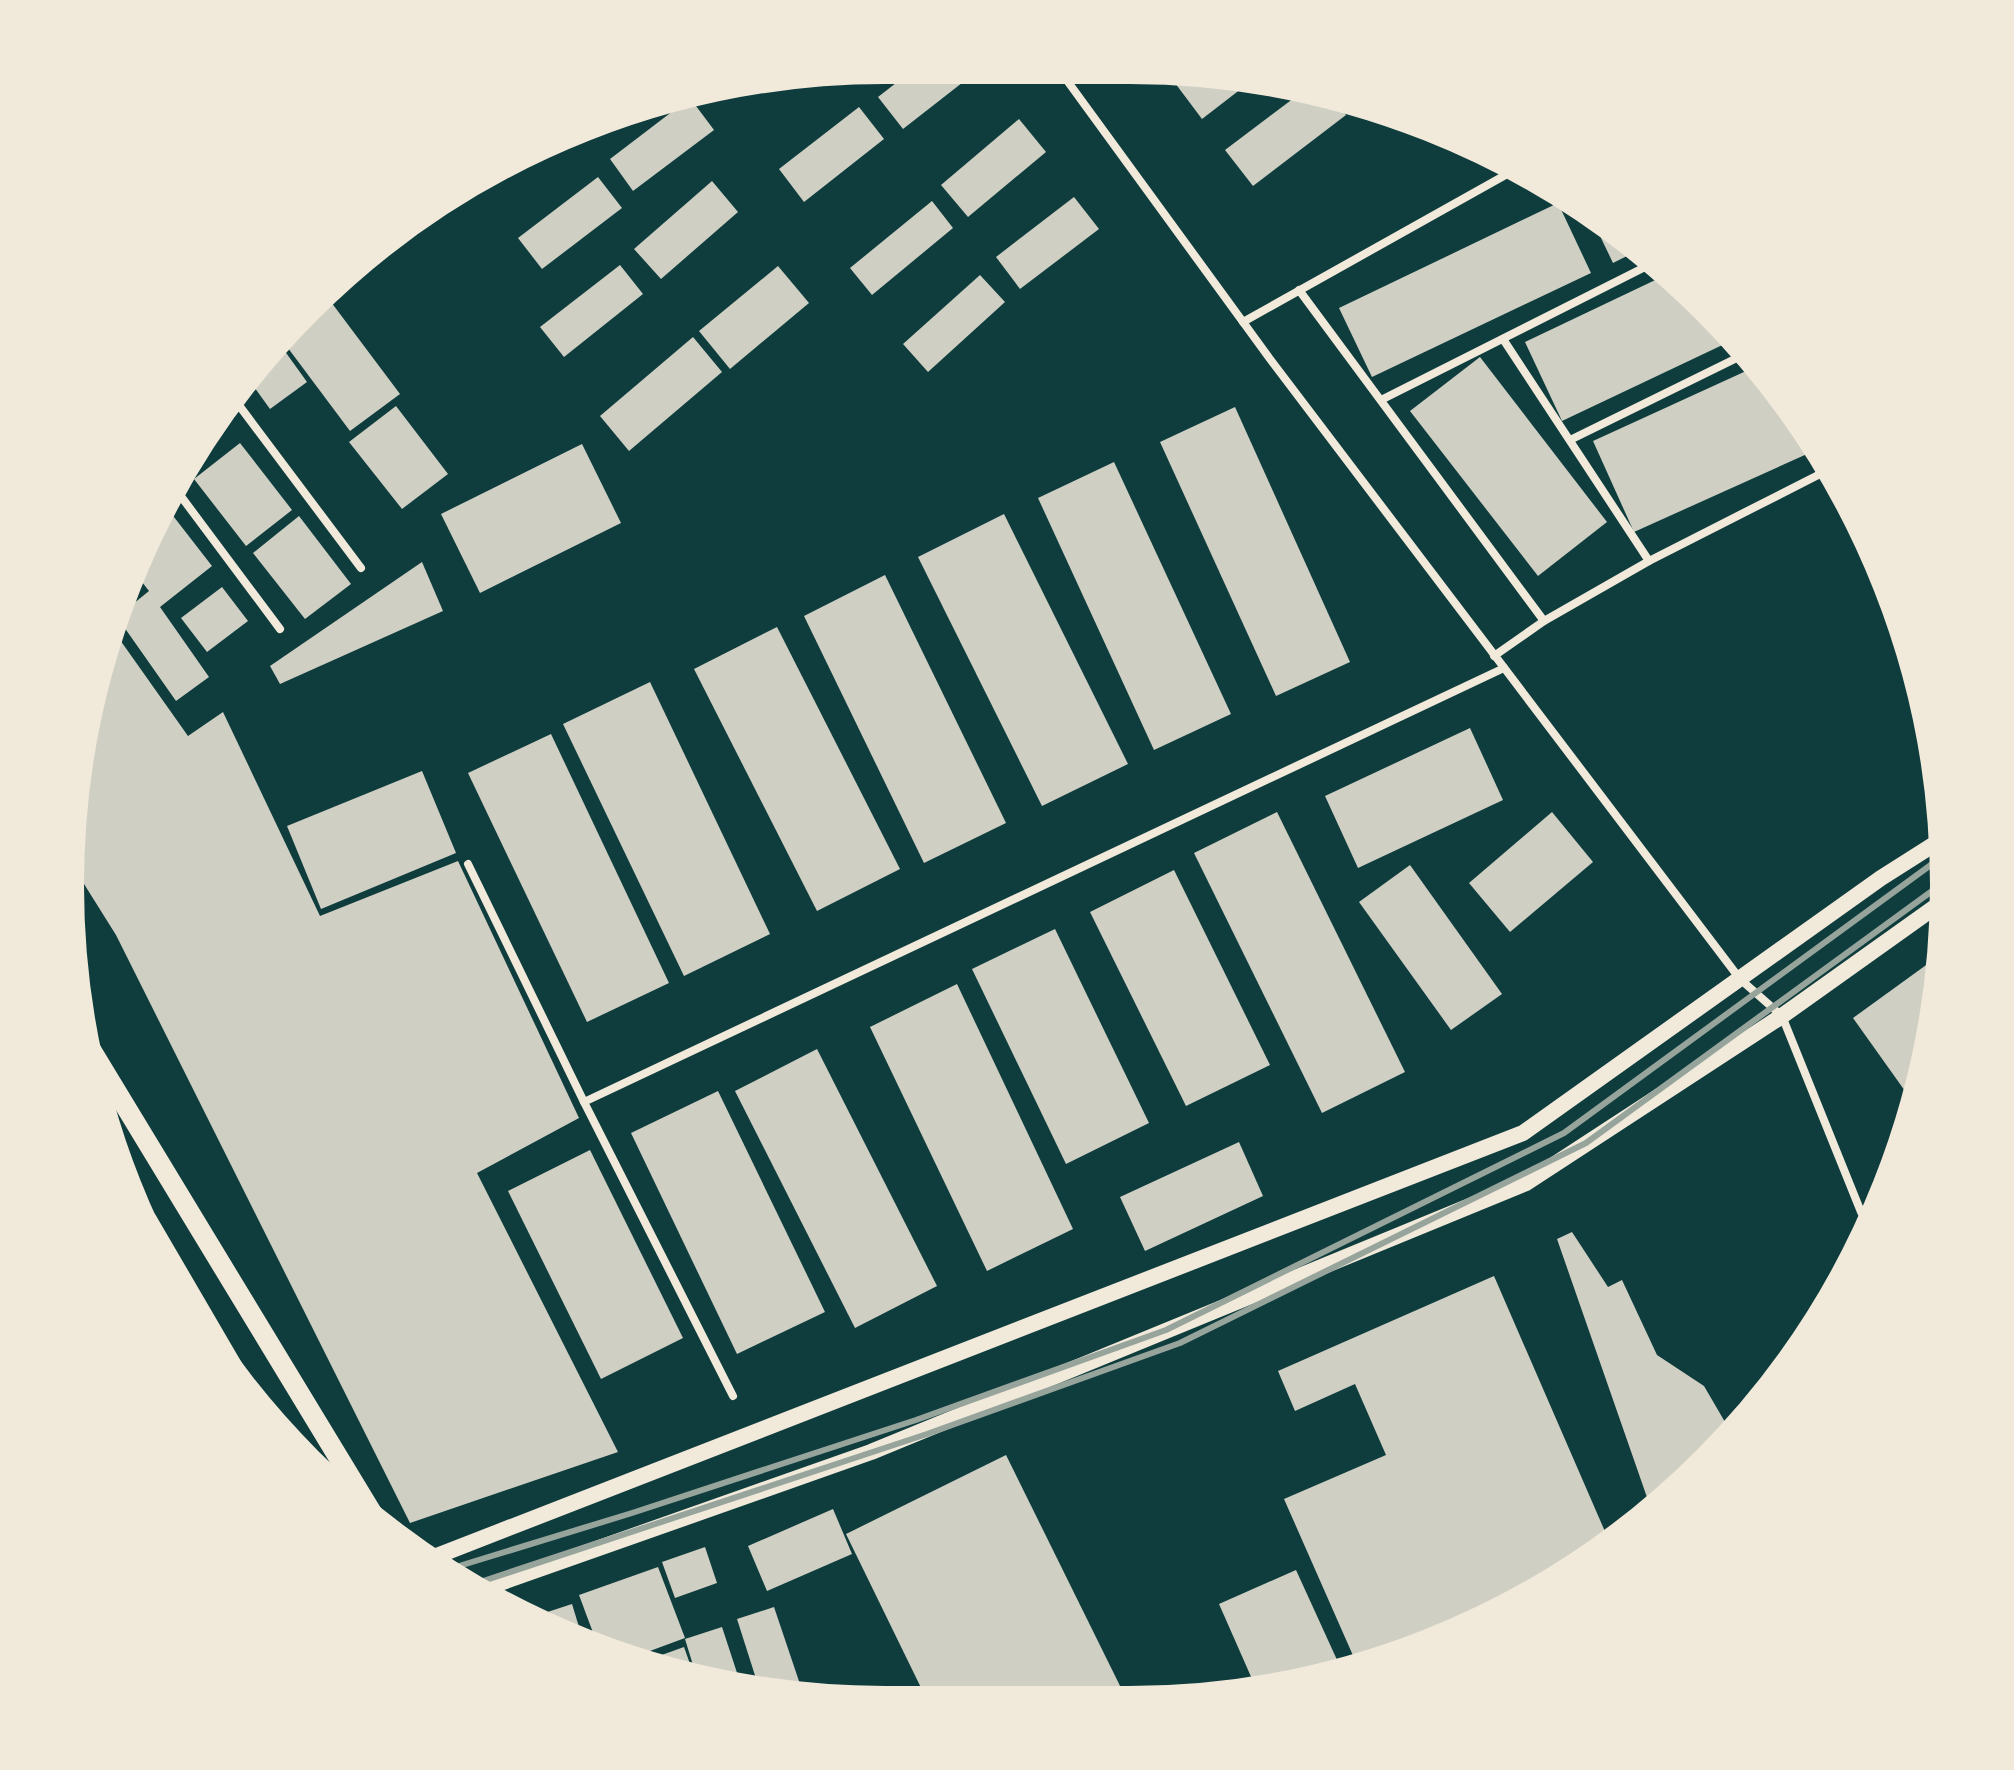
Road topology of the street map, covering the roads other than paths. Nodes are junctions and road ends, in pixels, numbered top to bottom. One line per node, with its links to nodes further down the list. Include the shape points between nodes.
1 (1068, 82): 5 (street)
2 (1504, 176): 4 (street)
3 (1643, 268): 6 (street)
4 (1299, 290): 5 (street); 8 (street)
5 (1243, 322): 17 (street)
6 (1503, 339): 8 (street); 10 (street)
7 (1735, 359): 10 (street)
8 (1381, 400): 15 (street)
9 (240, 407): 14 (street)
10 (1570, 440): 13 (street)
11 (1818, 475): 13 (street)
12 (182, 498): 16 (street)
13 (1649, 561): 15 (street)
14 (361, 568)
15 (1544, 621): 17 (street)
16 (280, 629)
17 (1494, 656): 18 (street)
18 (1504, 668): 22 (street); 25 (street)
19 (1931, 847): 22 (main road)
20 (468, 864): 25 (street)
21 (1931, 910): 23 (main road)
22 (1740, 979): 23 (street); 29 (main road, via 1523,1133)
23 (1782, 1016): 26 (street); 30 (main road, via 1526,1183 871,1452)
24 (104, 1071): 28 (main road)
25 (584, 1102): 27 (street)
26 (1861, 1213)
27 (733, 1396)
28 (359, 1492)
29 (441, 1554)
30 (493, 1585)

